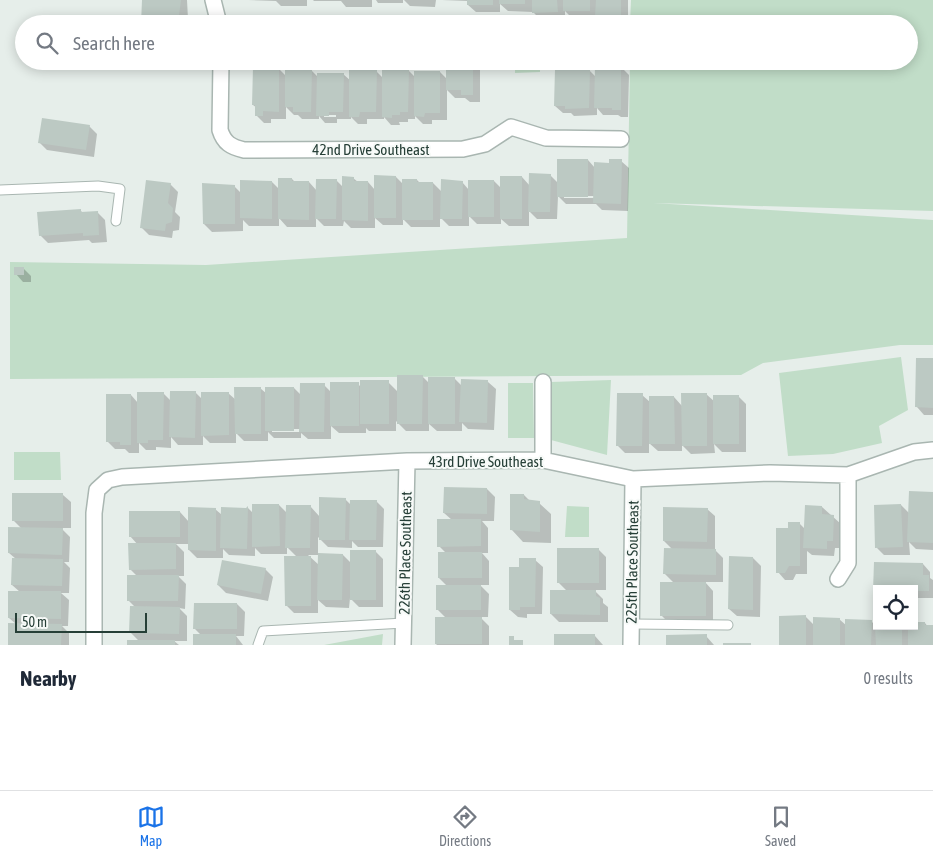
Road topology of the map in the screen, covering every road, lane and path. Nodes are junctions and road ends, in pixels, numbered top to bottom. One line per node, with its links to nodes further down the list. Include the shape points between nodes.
1 (212, 0): 2 (street)
2 (216, 15)
3 (221, 70): 4 (street, 42nd Drive Southeast, via 222,138 227,144 244,150 463,149 485,144 511,127 546,138)
4 (621, 139)
5 (0, 190): 6 (lane, via 98,186 120,189)
6 (116, 221)
7 (543, 382): 9 (street)
8 (933, 450): 11 (street, 43rd Drive Southeast, via 914,452)
9 (543, 460): 10 (street, 43rd Drive Southeast); 12 (street, 43rd Drive Southeast)
10 (407, 461): 14 (street, 226th Place Southeast); 17 (street, 43rd Drive Southeast, via 108,480 97,490 94,513)
11 (848, 474): 12 (street, 43rd Drive Southeast, via 770,473); 13 (street, via 848,562)
12 (633, 480): 15 (street, 225th Place Southeast)
13 (838, 579)
14 (404, 623): 18 (lane, via 263,631); 19 (street, 226th Place Southeast)
15 (632, 624): 16 (lane); 20 (street, 225th Place Southeast)
16 (728, 625)
17 (94, 645)
18 (258, 645)
19 (403, 645)
20 (632, 645)

